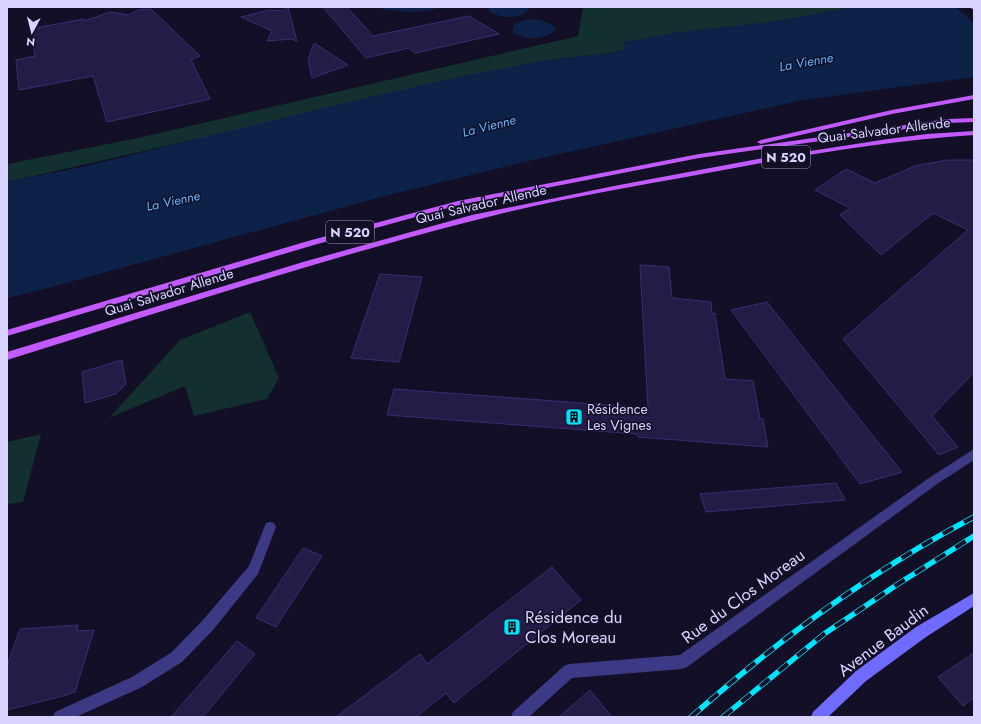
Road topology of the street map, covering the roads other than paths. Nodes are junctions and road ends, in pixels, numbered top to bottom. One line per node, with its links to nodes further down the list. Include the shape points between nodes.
1 (974, 97): 4 (main road, via 892,112)
2 (974, 120): 4 (main road, Quai Salvador Allende / N 520, via 948,121)
3 (974, 135): 6 (main road, Quai Salvador Allende / N 520, via 958,134 888,141 758,161 472,218 306,264)
4 (699, 156): 5 (main road, Quai Salvador Allende / N 520, via 458,203 311,243)
5 (7, 333)
6 (7, 356)
7 (974, 454): 11 (street, Rue du Clos Moreau, via 682,662 569,671)
8 (270, 527): 10 (street, via 254,570 208,625 177,657 137,682)
9 (974, 599): 12 (main road, Avenue Baudin, via 921,632 860,676)
10 (60, 717)
11 (518, 717)
12 (818, 717)

